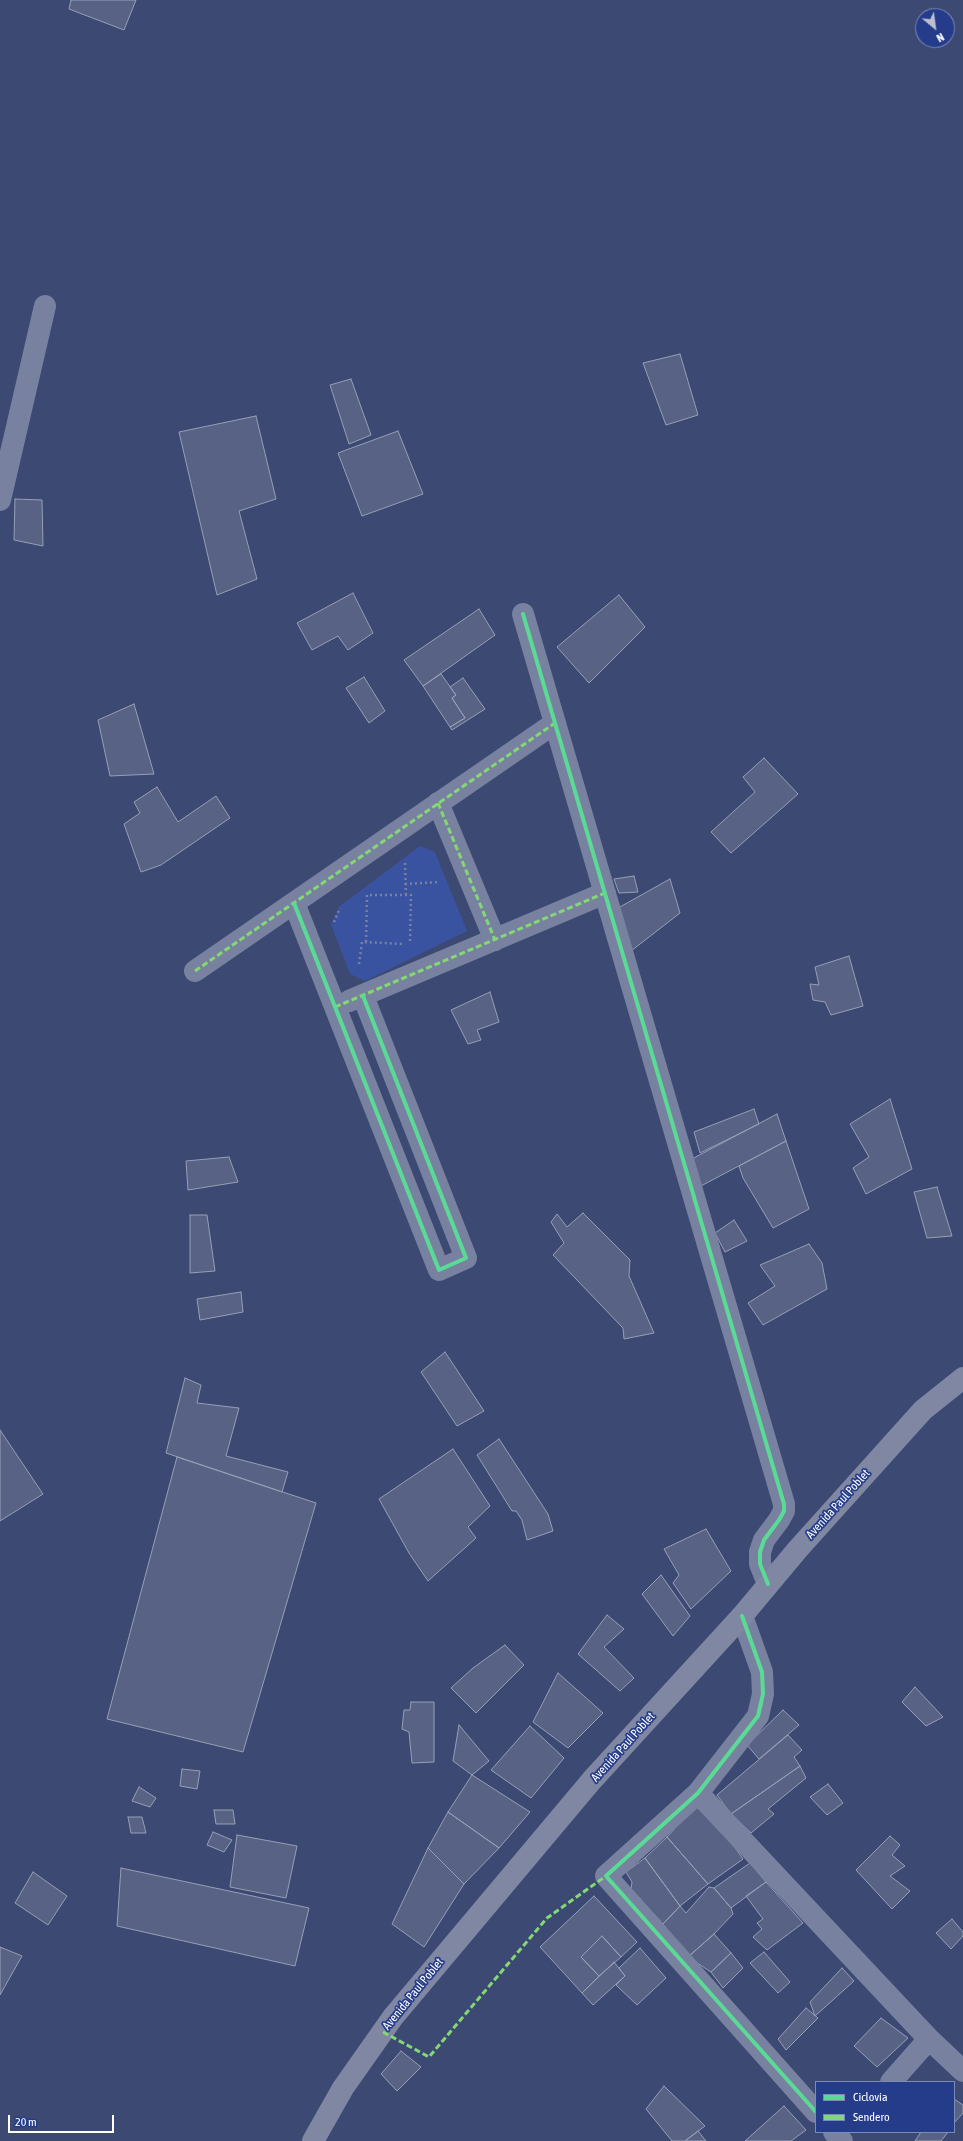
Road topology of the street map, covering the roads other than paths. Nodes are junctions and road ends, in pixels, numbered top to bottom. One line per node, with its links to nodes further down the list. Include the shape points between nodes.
1 (45, 306): 2 (street)
2 (0, 500)
3 (523, 614): 4 (street)
4 (555, 723): 5 (street); 6 (street)
5 (438, 803): 7 (street); 8 (street)
6 (605, 893): 8 (street); 13 (street, via 784,1504 782,1516 764,1540 760,1552 760,1564)
7 (294, 903): 9 (street); 11 (street)
8 (495, 940): 10 (street)
9 (195, 970)
10 (363, 996): 11 (street); 11 (street, via 466,1258 438,1270)
11 (335, 1007)
12 (963, 1378): 13 (main road, Avenida Paul Poblet, via 923,1410)
13 (768, 1584): 14 (main road, Avenida Paul Poblet)
14 (742, 1616): 15 (street, via 762,1672 763,1694 758,1716); 20 (main road, Avenida Paul Poblet, via 592,1780 393,2016 344,2088)
15 (698, 1794): 16 (street); 19 (street, via 606,1876)
16 (929, 2039): 17 (street); 18 (street)
17 (963, 2071)
18 (892, 2081)
19 (815, 2111)
20 (313, 2141)

